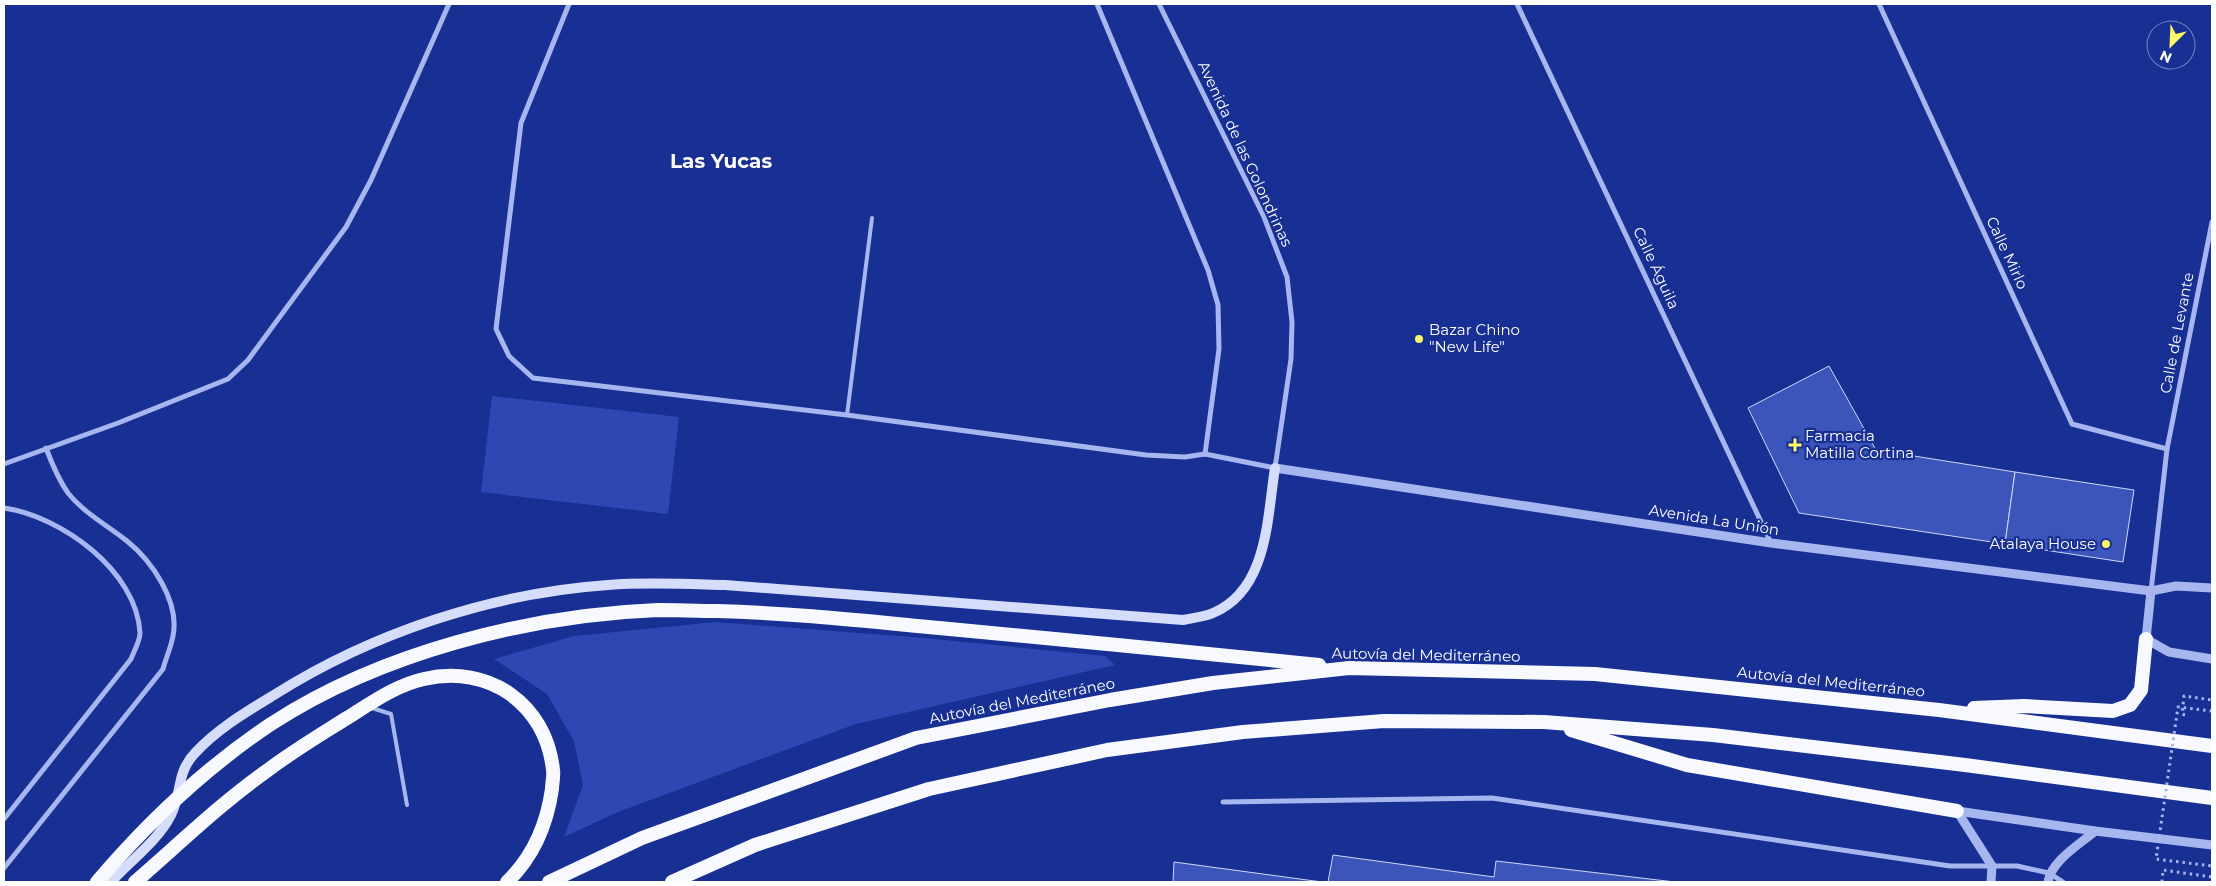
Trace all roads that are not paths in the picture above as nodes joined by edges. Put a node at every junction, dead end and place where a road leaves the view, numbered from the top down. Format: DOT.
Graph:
graph roads {
  1 [pos="449,4"];
  2 [pos="569,4"];
  3 [pos="1097,4"];
  4 [pos="1159,4"];
  5 [pos="1518,4"];
  6 [pos="1879,4"];
  7 [pos="872,218"];
  8 [pos="2212,222"];
  9 [pos="847,415"];
  10 [pos="46,448"];
  11 [pos="2167,450"];
  12 [pos="1205,454"];
  13 [pos="4,464"];
  14 [pos="1275,468"];
  15 [pos="4,508"];
  16 [pos="1771,543"];
  17 [pos="2212,588"];
  18 [pos="2151,591"];
  19 [pos="2146,639"];
  20 [pos="2212,659"];
  21 [pos="1349,668"];
  22 [pos="366,706"];
  23 [pos="1939,710"];
  24 [pos="1544,722"];
  25 [pos="2212,746"];
  26 [pos="176,798"];
  27 [pos="2212,798"];
  28 [pos="1223,802"];
  29 [pos="407,805"];
  30 [pos="1957,811"];
  31 [pos="4,819"];
  32 [pos="2095,831"];
  33 [pos="2212,845"];
  34 [pos="1992,866"];
  35 [pos="4,868"];
  36 [pos="2049,877"];
  37 [pos="97,882"];
  38 [pos="111,882"];
  39 [pos="135,882"];
  40 [pos="507,882"];
  41 [pos="549,882"];
  42 [pos="672,882"];
  43 [pos="1991,882"];
  44 [pos="2062,882"];
  1 -- 10 [label="street"];
  2 -- 9 [label="street"];
  3 -- 12 [label="street"];
  4 -- 14 [label="street, Avenida de las Golondrinas"];
  5 -- 16 [label="street, Calle Águila"];
  6 -- 11 [label="street, Calle Mirlo"];
  7 -- 9 [label="lane"];
  8 -- 11 [label="street, Calle de Levante"];
  9 -- 12 [label="street"];
  10 -- 13 [label="street"];
  10 -- 35 [label="street"];
  11 -- 18 [label="street, Calle de Levante"];
  12 -- 14 [label="street"];
  14 -- 16 [label="street, Avenida La Unión"];
  14 -- 26 [label="main road"];
  15 -- 31 [label="street"];
  16 -- 18 [label="street, Avenida La Unión"];
  17 -- 18 [label="street, Avenida La Unión"];
  18 -- 19 [label="street"];
  19 -- 20 [label="street"];
  19 -- 23 [label="highway"];
  21 -- 23 [label="highway, Autovía del Mediterráneo"];
  21 -- 26 [label="highway"];
  21 -- 41 [label="highway, Autovía del Mediterráneo"];
  22 -- 29 [label="lane"];
  22 -- 39 [label="highway"];
  22 -- 40 [label="highway"];
  23 -- 25 [label="highway, Autovía del Mediterráneo"];
  24 -- 27 [label="highway"];
  24 -- 30 [label="highway"];
  24 -- 42 [label="highway"];
  26 -- 37 [label="highway"];
  26 -- 38 [label="main road"];
  28 -- 34 [label="street"];
  30 -- 32 [label="street"];
  30 -- 34 [label="street"];
  32 -- 33 [label="street"];
  32 -- 36 [label="street"];
  34 -- 36 [label="street"];
  34 -- 43 [label="street"];
  36 -- 44 [label="street"];
}
